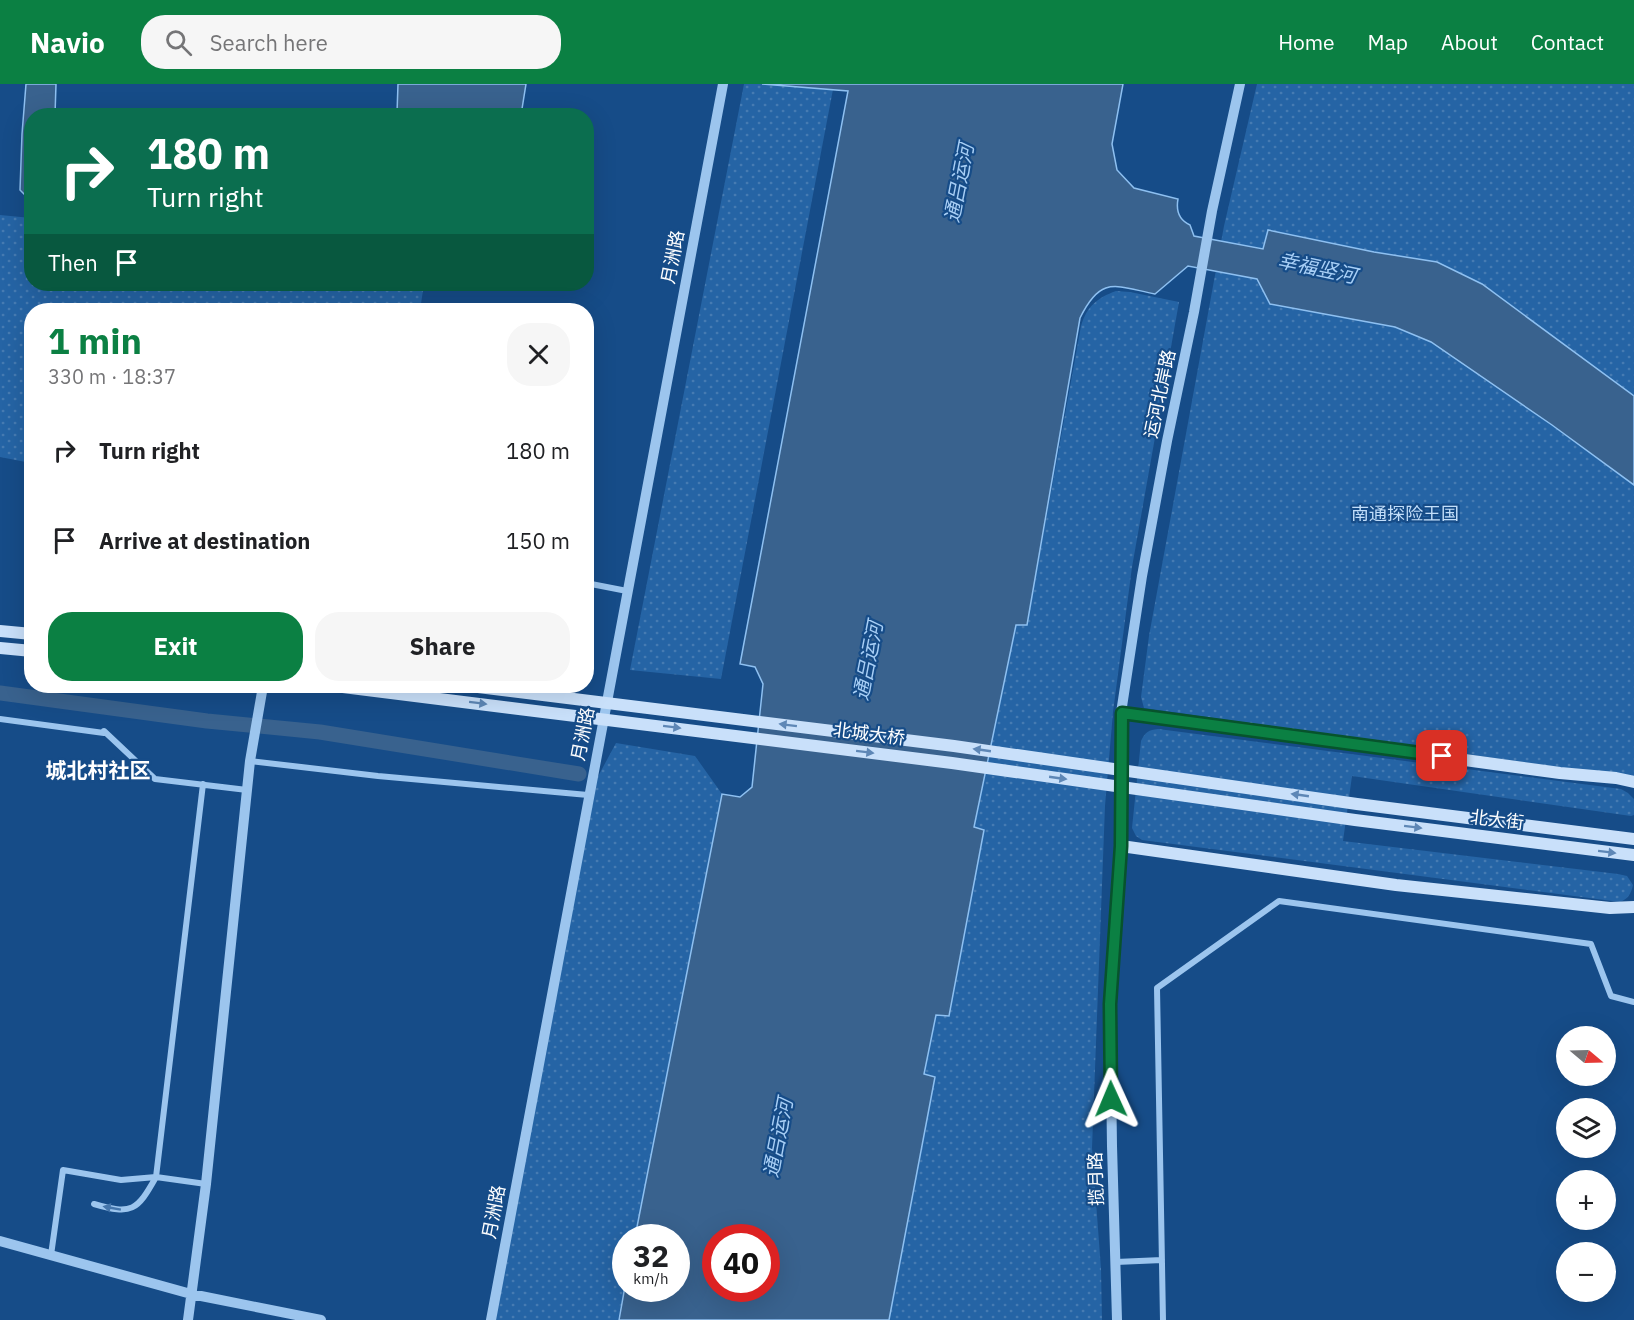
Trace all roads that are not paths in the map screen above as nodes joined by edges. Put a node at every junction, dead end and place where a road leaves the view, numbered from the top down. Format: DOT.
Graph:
graph roads {
  1 [pos="723,84"];
  2 [pos="1240,84"];
  3 [pos="594,585"];
  4 [pos="627,591"];
  5 [pos="0,630"];
  6 [pos="24,633"];
  7 [pos="0,648"];
  8 [pos="24,650"];
  9 [pos="262,693"];
  10 [pos="402,693"];
  11 [pos="526,693"];
  12 [pos="1122,713"];
  13 [pos="0,719"];
  14 [pos="250,761"];
  15 [pos="1616,778"];
  16 [pos="1634,782"];
  17 [pos="202,784"];
  18 [pos="1634,788"];
  19 [pos="247,790"];
  20 [pos="588,795"];
  21 [pos="1358,804"];
  22 [pos="1355,820"];
  23 [pos="1633,838"];
  24 [pos="1121,846"];
  25 [pos="1633,856"];
  26 [pos="1631,905"];
  27 [pos="1634,1002"];
  28 [pos="156,1177"];
  29 [pos="206,1184"];
  30 [pos="94,1204"];
  31 [pos="0,1240"];
  32 [pos="51,1255"];
  33 [pos="1162,1260"];
  34 [pos="1116,1262"];
  35 [pos="191,1294"];
  36 [pos="188,1320"];
  37 [pos="321,1320"];
  38 [pos="490,1320"];
  39 [pos="1117,1320"];
  40 [pos="1163,1320"];
  1 -- 4 [label="street, 月洲路"];
  2 -- 12 [label="street, 运河北岸路"];
  3 -- 4 [label="street"];
  4 -- 20 [label="street, 月洲路"];
  5 -- 6 [label="main road"];
  7 -- 8 [label="main road"];
  9 -- 14 [label="street"];
  10 -- 22 [label="main road, 北城大桥, one-way"];
  21 -- 11 [label="main road, 北城大桥, one-way"];
  12 -- 15 [label="main road"];
  12 -- 24 [label="street, 揽月路"];
  13 -- 17 [label="street"];
  14 -- 19 [label="street"];
  14 -- 20 [label="street"];
  15 -- 16 [label="main road"];
  15 -- 18 [label="main road"];
  17 -- 19 [label="street"];
  17 -- 28 [label="street"];
  19 -- 29 [label="street"];
  20 -- 38 [label="street, 月洲路"];
  21 -- 23 [label="main road, 北大街"];
  22 -- 25 [label="main road, 北大街, one-way"];
  24 -- 26 [label="main road"];
  24 -- 34 [label="street, 揽月路"];
  27 -- 33 [label="street"];
  28 -- 29 [label="street"];
  28 -- 30 [label="street, one-way"];
  28 -- 32 [label="street"];
  29 -- 35 [label="street"];
  31 -- 32 [label="street"];
  32 -- 35 [label="street"];
  33 -- 34 [label="street"];
  33 -- 40 [label="street"];
  34 -- 39 [label="street, 揽月路"];
  35 -- 36 [label="street"];
  35 -- 37 [label="street"];
}
